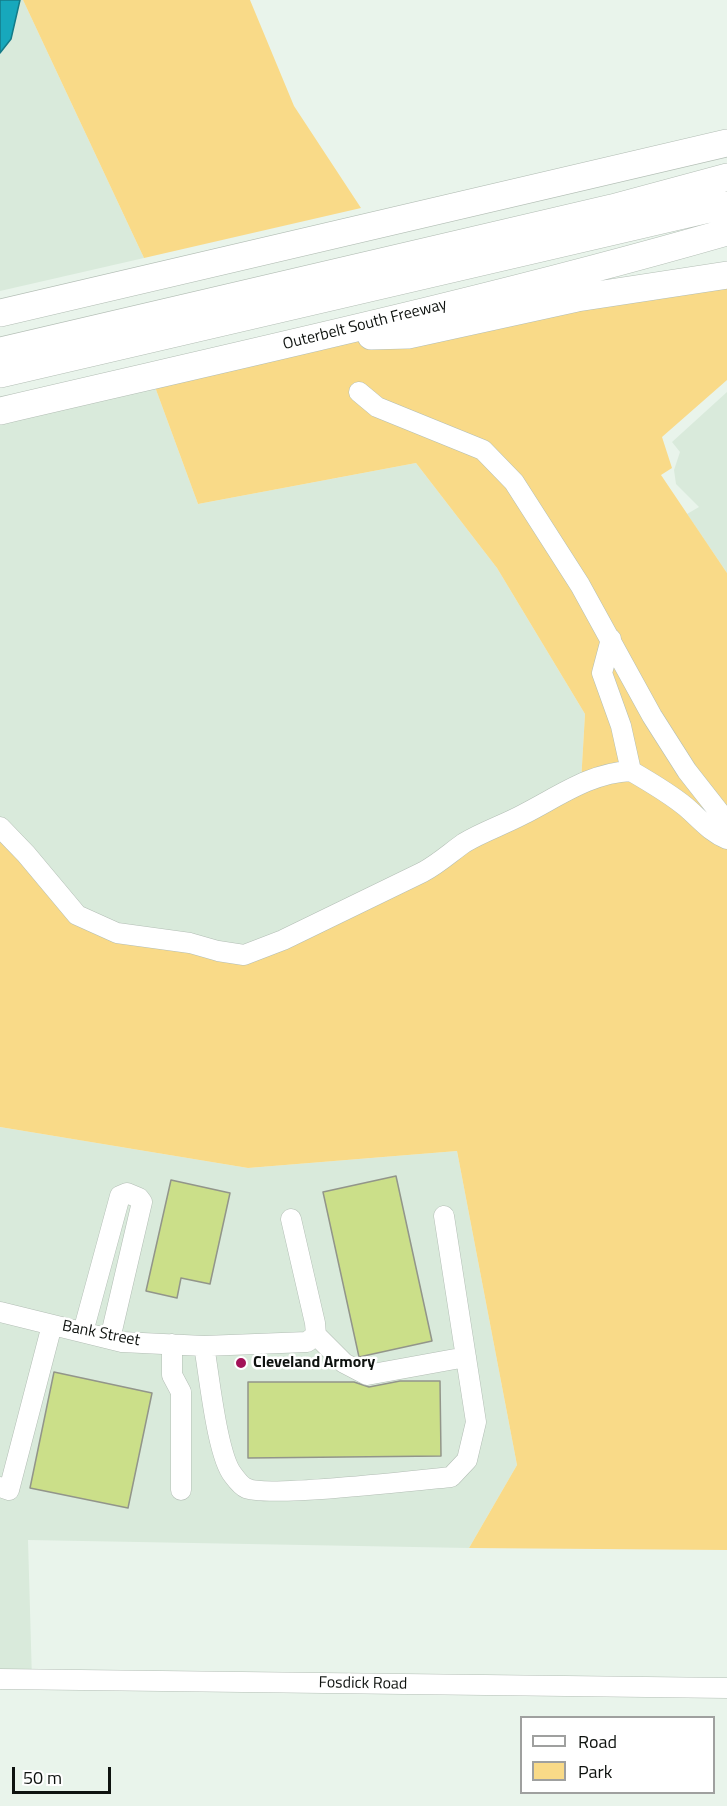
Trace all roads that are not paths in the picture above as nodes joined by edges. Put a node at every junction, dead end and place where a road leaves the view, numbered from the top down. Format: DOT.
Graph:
graph roads {
  1 [pos="727,143"];
  2 [pos="727,177"];
  3 [pos="727,205"];
  4 [pos="727,232"];
  5 [pos="387,272"];
  6 [pos="727,275"];
  7 [pos="0,313"];
  8 [pos="405,325"];
  9 [pos="0,351"];
  10 [pos="0,374"];
  11 [pos="359,392"];
  12 [pos="0,411"];
  13 [pos="611,639"];
  14 [pos="631,771"];
  15 [pos="727,822"];
  16 [pos="0,827"];
  17 [pos="727,839"];
  18 [pos="444,1216"];
  19 [pos="291,1219"];
  20 [pos="0,1312"];
  21 [pos="52,1325"];
  22 [pos="82,1332"];
  23 [pos="316,1335"];
  24 [pos="110,1339"];
  25 [pos="172,1344"];
  26 [pos="204,1346"];
  27 [pos="466,1357"];
  28 [pos="0,1488"];
  29 [pos="181,1490"];
  30 [pos="0,1679"];
  31 [pos="727,1688"];
  1 -- 7 [label="highway"];
  2 -- 5 [label="highway"];
  3 -- 5 [label="highway"];
  4 -- 8 [label="highway, Outerbelt South Freeway"];
  5 -- 9 [label="highway"];
  5 -- 10 [label="highway"];
  6 -- 8 [label="highway"];
  8 -- 12 [label="highway, Outerbelt South Freeway"];
  11 -- 13 [label="street"];
  13 -- 14 [label="street"];
  13 -- 15 [label="street"];
  14 -- 16 [label="street"];
  14 -- 17 [label="street"];
  18 -- 27 [label="street"];
  19 -- 23 [label="street"];
  20 -- 21 [label="street, Bank Street"];
  21 -- 22 [label="street, Bank Street"];
  21 -- 28 [label="street"];
  22 -- 24 [label="street, Bank Street"];
  22 -- 24 [label="street"];
  23 -- 26 [label="street, Bank Street"];
  23 -- 27 [label="street"];
  24 -- 25 [label="street, Bank Street"];
  25 -- 26 [label="street, Bank Street"];
  25 -- 29 [label="street"];
  26 -- 27 [label="street"];
  30 -- 31 [label="street, Fosdick Road"];
}
